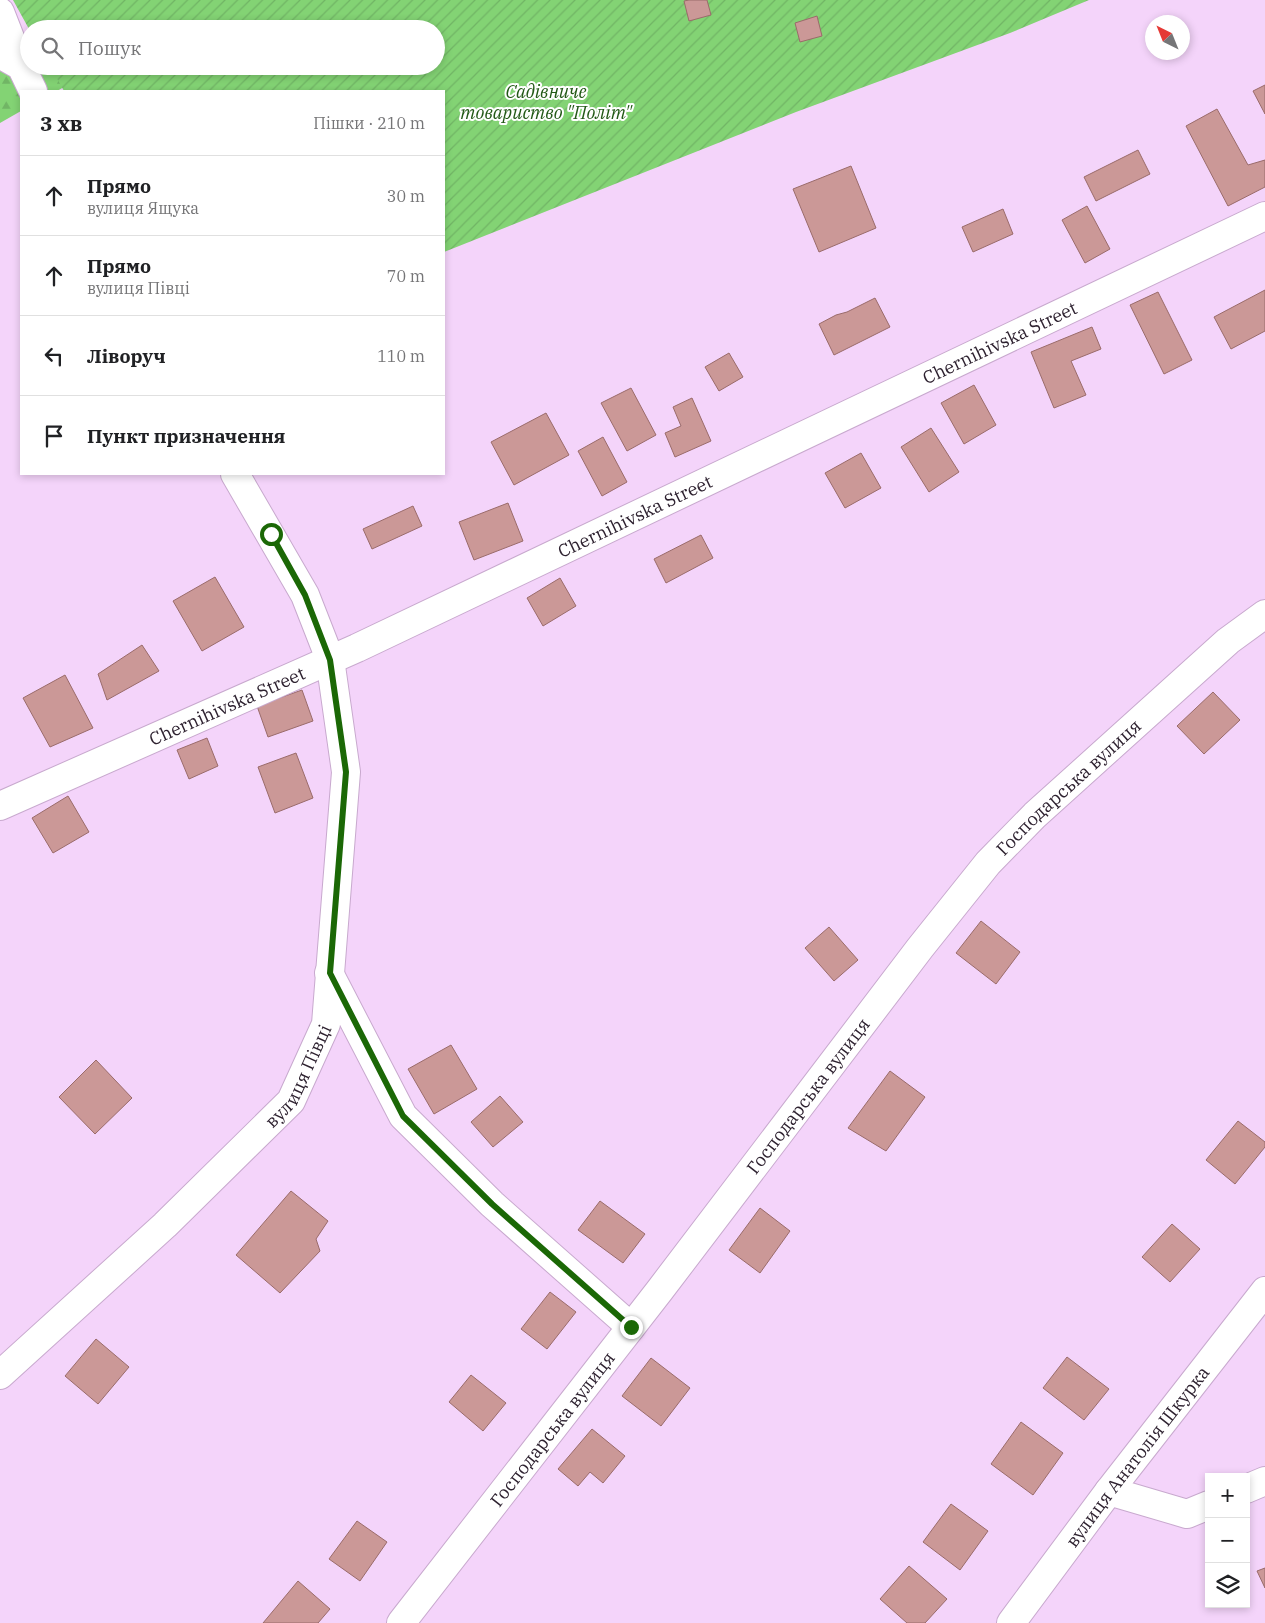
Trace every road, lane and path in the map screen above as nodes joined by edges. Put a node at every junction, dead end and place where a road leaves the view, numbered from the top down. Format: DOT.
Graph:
graph roads {
  1 [pos="0,12"];
  2 [pos="10,60"];
  3 [pos="20,73"];
  4 [pos="21,75"];
  5 [pos="32,90"];
  6 [pos="1265,216"];
  7 [pos="236,475"];
  8 [pos="1265,614"];
  9 [pos="330,660"];
  10 [pos="0,806"];
  11 [pos="330,973"];
  12 [pos="1265,1291"];
  13 [pos="631,1327"];
  14 [pos="0,1375"];
  15 [pos="1265,1481"];
  16 [pos="1250,1487"];
  17 [pos="1109,1491"];
  18 [pos="1205,1507"];
  19 [pos="401,1623"];
  20 [pos="1010,1623"];
  1 -- 2 [label="street"];
  2 -- 3 [label="street"];
  4 -- 5 [label="street"];
  6 -- 9 [label="street, Chernihivska Street"];
  7 -- 9 [label="street, вулиця Півці"];
  8 -- 13 [label="street, Господарська вулиця"];
  9 -- 10 [label="street, Chernihivska Street"];
  9 -- 11 [label="street, вулиця Півці"];
  11 -- 13 [label="street"];
  11 -- 14 [label="street, вулиця Півці"];
  12 -- 17 [label="street, вулиця Анатолія Шкурка"];
  13 -- 19 [label="street, Господарська вулиця"];
  15 -- 16 [label="street"];
  17 -- 18 [label="street"];
  17 -- 20 [label="street, вулиця Анатолія Шкурка"];
}
